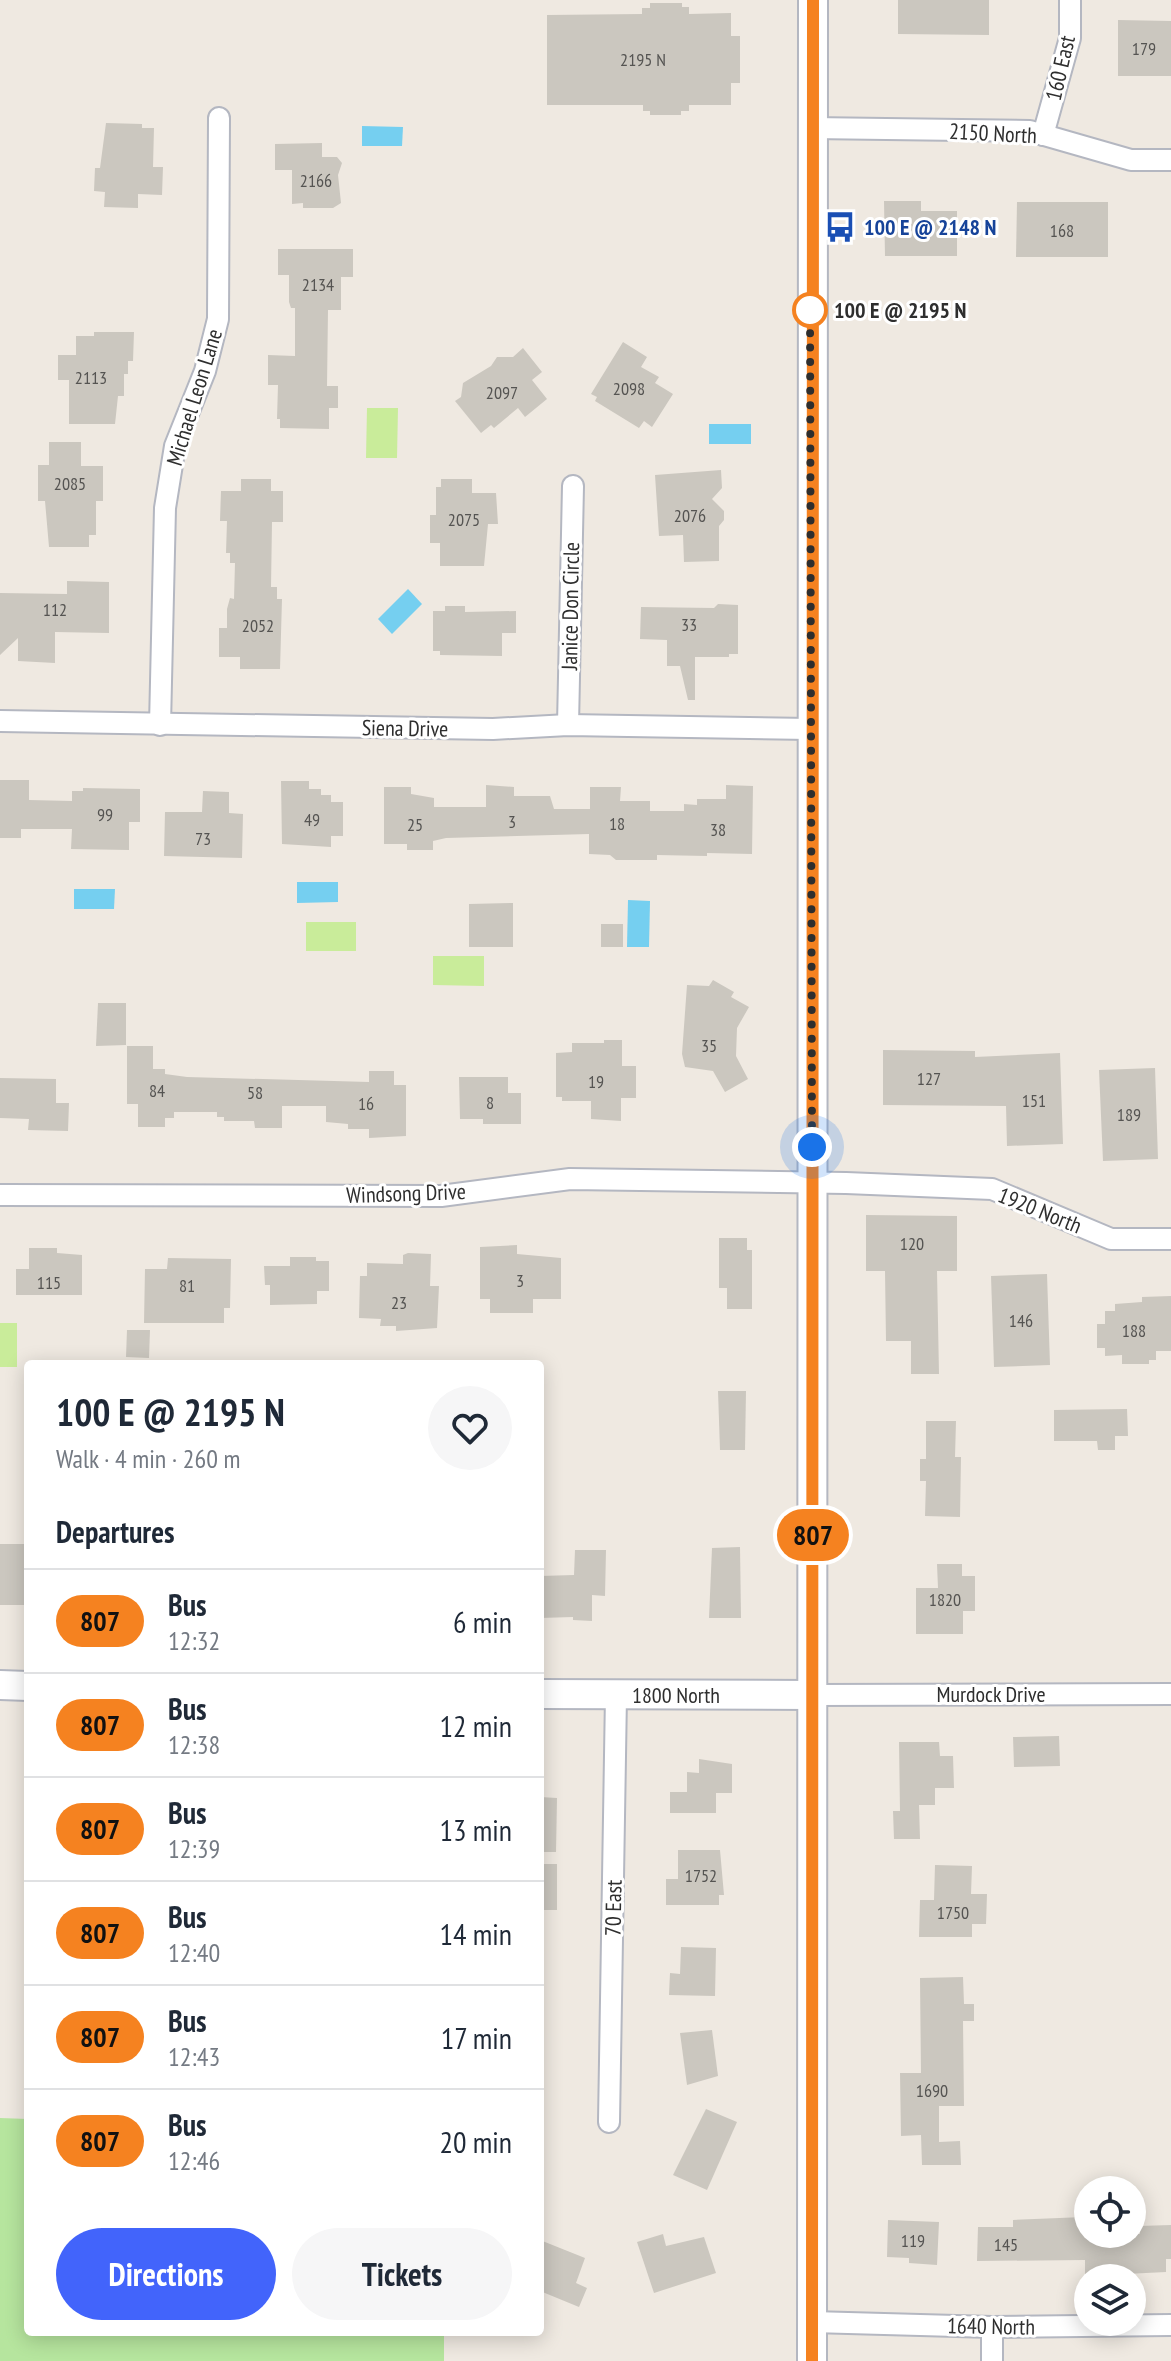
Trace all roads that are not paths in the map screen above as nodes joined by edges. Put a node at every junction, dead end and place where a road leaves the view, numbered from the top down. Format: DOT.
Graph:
graph roads {
  1 [pos="813,0"];
  2 [pos="1070,0"];
  3 [pos="219,118"];
  4 [pos="811,128"];
  5 [pos="1043,135"];
  6 [pos="1171,160"];
  7 [pos="573,486"];
  8 [pos="0,721"];
  9 [pos="160,725"];
  10 [pos="568,725"];
  11 [pos="810,729"];
  12 [pos="812,1182"];
  13 [pos="0,1195"];
  14 [pos="1171,1239"];
  15 [pos="0,1685"];
  16 [pos="24,1686"];
  17 [pos="544,1694"];
  18 [pos="1171,1694"];
  19 [pos="616,1695"];
  20 [pos="812,1695"];
  21 [pos="609,2122"];
  22 [pos="812,2322"];
  23 [pos="1171,2325"];
  24 [pos="992,2327"];
  25 [pos="812,2361"];
  26 [pos="992,2361"];
  1 -- 4 [label="main road"];
  2 -- 5 [label="street, 160 East"];
  3 -- 9 [label="street, Michael Leon Lane"];
  4 -- 5 [label="street, 2150 North"];
  4 -- 11 [label="main road"];
  5 -- 6 [label="street, 2150 North"];
  7 -- 10 [label="street, Janice Don Circle"];
  8 -- 9 [label="street, Siena Drive"];
  9 -- 10 [label="street, Siena Drive"];
  10 -- 11 [label="street, Siena Drive"];
  11 -- 12 [label="main road"];
  12 -- 13 [label="street, Windsong Drive"];
  12 -- 14 [label="street, 1920 North"];
  12 -- 20 [label="main road"];
  15 -- 16 [label="main road"];
  17 -- 19 [label="main road, 1800 North"];
  18 -- 20 [label="street, Murdock Drive"];
  19 -- 20 [label="main road, 1800 North"];
  19 -- 21 [label="street, 70 East"];
  20 -- 22 [label="main road"];
  22 -- 24 [label="street, 1640 North"];
  22 -- 25 [label="main road"];
  23 -- 24 [label="street, 1640 North"];
  24 -- 26 [label="street"];
}
